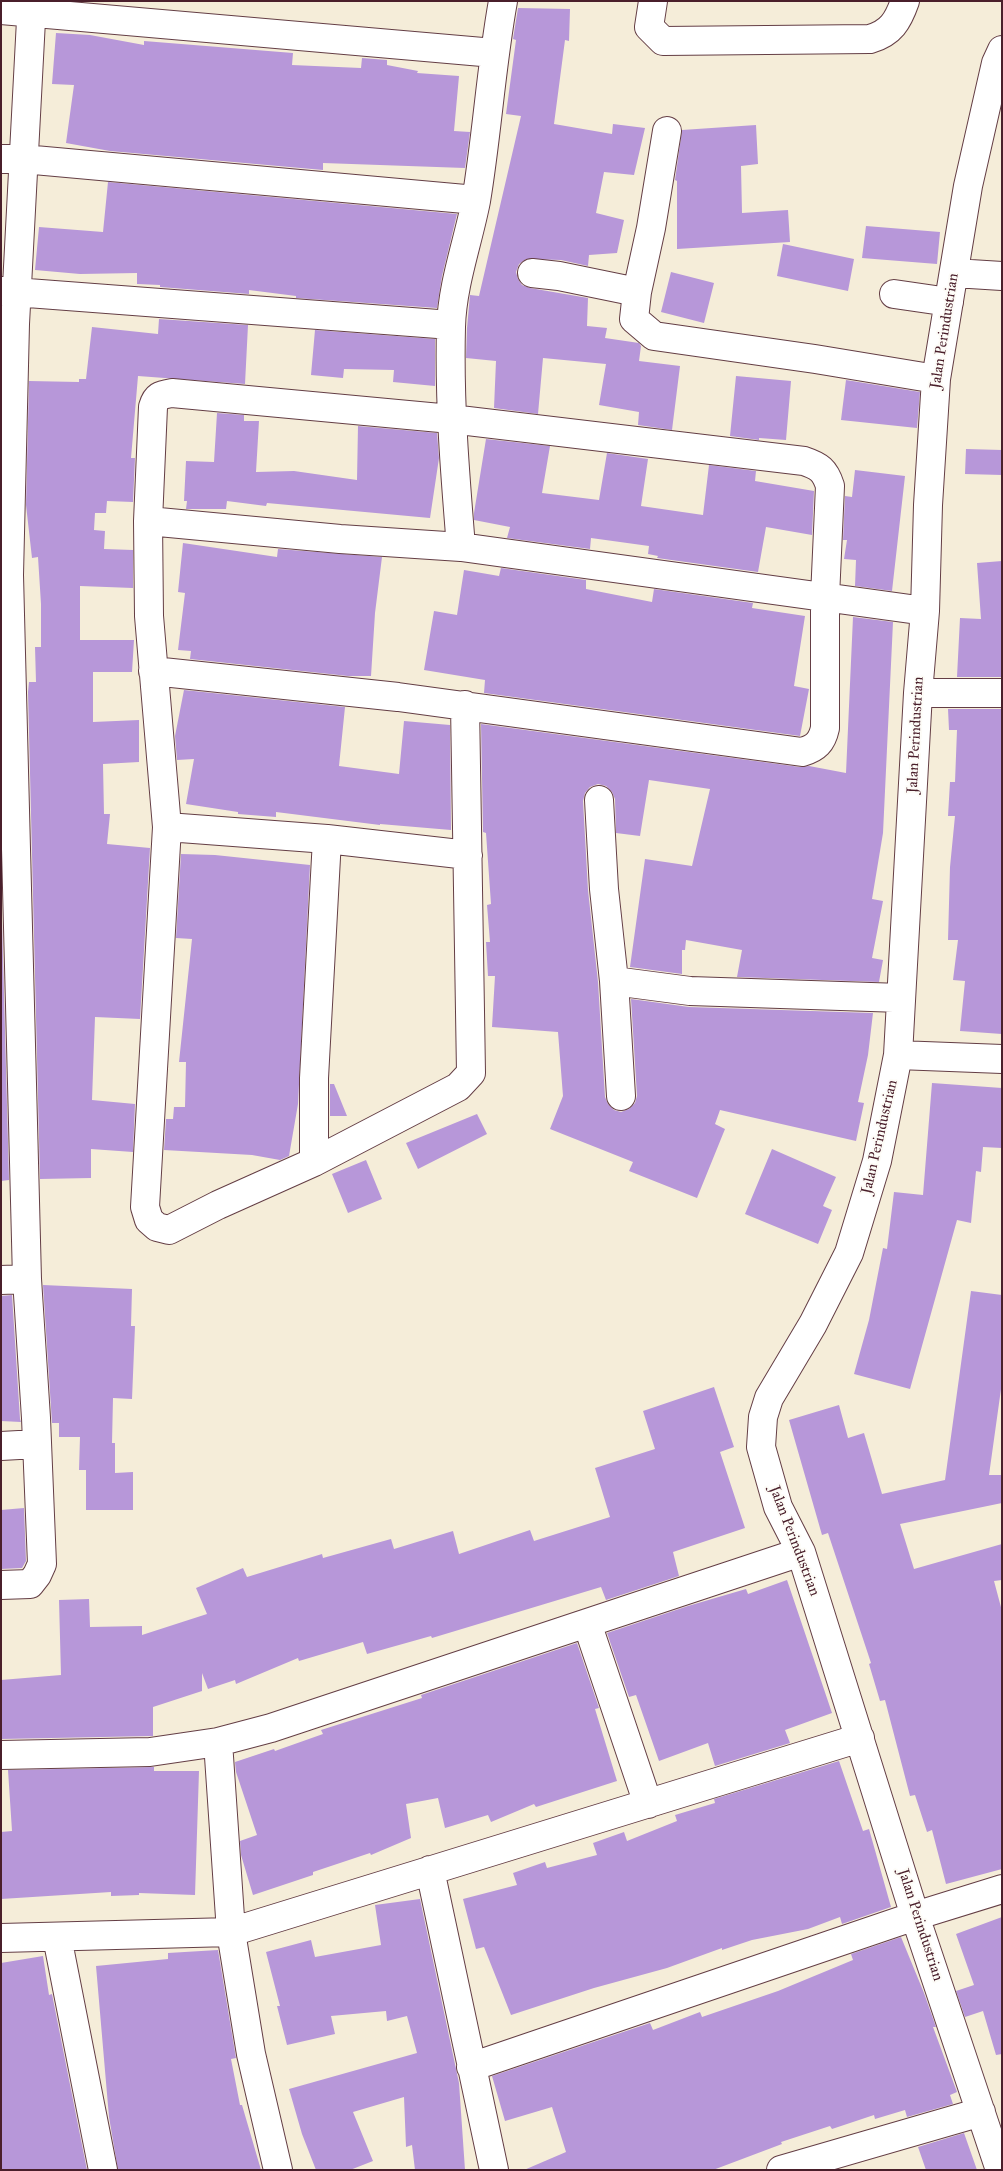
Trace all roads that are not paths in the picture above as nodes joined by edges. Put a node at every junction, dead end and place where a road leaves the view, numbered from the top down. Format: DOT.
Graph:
graph roads {
  1 [pos="503,1"];
  2 [pos="653,1"];
  3 [pos="905,1"];
  4 [pos="32,7"];
  5 [pos="1,10"];
  6 [pos="1002,50"];
  7 [pos="494,53"];
  8 [pos="667,131"];
  9 [pos="12,159"];
  10 [pos="476,200"];
  11 [pos="532,273"];
  12 [pos="954,273"];
  13 [pos="1002,276"];
  14 [pos="9,291"];
  15 [pos="637,292"];
  16 [pos="894,294"];
  17 [pos="949,302"];
  18 [pos="451,325"];
  19 [pos="936,379"];
  20 [pos="451,419"];
  21 [pos="6,516"];
  22 [pos="148,521"];
  23 [pos="461,547"];
  24 [pos="825,597"];
  25 [pos="925,610"];
  26 [pos="7,661"];
  27 [pos="153,671"];
  28 [pos="918,693"];
  29 [pos="1002,693"];
  30 [pos="465,705"];
  31 [pos="599,800"];
  32 [pos="167,826"];
  33 [pos="327,839"];
  34 [pos="468,855"];
  35 [pos="614,981"];
  36 [pos="901,998"];
  37 [pos="898,1055"];
  38 [pos="1002,1058"];
  39 [pos="621,1096"];
  40 [pos="12,1108"];
  41 [pos="314,1162"];
  42 [pos="14,1280"];
  43 [pos="37,1444"];
  44 [pos="1,1446"];
  45 [pos="802,1552"];
  46 [pos="1,1585"];
  47 [pos="587,1623"];
  48 [pos="860,1738"];
  49 [pos="218,1742"];
  50 [pos="1,1755"];
  51 [pos="648,1804"];
  52 [pos="430,1870"];
  53 [pos="1002,1889"];
  54 [pos="915,1916"];
  55 [pos="231,1932"];
  56 [pos="57,1937"];
  57 [pos="1,1938"];
  58 [pos="471,2067"];
  59 [pos="981,2112"];
  60 [pos="103,2170"];
  61 [pos="278,2170"];
  62 [pos="494,2170"];
  63 [pos="782,2170"];
  64 [pos="1000,2170"];
  1 -- 7 [label="street"];
  2 -- 3 [label="street"];
  4 -- 5 [label="street"];
  4 -- 7 [label="street"];
  4 -- 9 [label="street"];
  6 -- 12 [label="street, Jalan Perindustrian"];
  7 -- 10 [label="street"];
  8 -- 15 [label="street"];
  9 -- 10 [label="street"];
  9 -- 14 [label="street"];
  10 -- 18 [label="street"];
  11 -- 15 [label="street"];
  12 -- 13 [label="street"];
  12 -- 17 [label="street, Jalan Perindustrian"];
  14 -- 18 [label="street"];
  14 -- 21 [label="street"];
  15 -- 19 [label="street"];
  16 -- 17 [label="street"];
  17 -- 19 [label="street, Jalan Perindustrian"];
  18 -- 20 [label="street"];
  19 -- 25 [label="street, Jalan Perindustrian"];
  20 -- 22 [label="street"];
  20 -- 23 [label="street"];
  20 -- 24 [label="street"];
  21 -- 26 [label="street"];
  22 -- 23 [label="street"];
  22 -- 27 [label="street"];
  23 -- 24 [label="street"];
  24 -- 25 [label="street"];
  24 -- 30 [label="street"];
  25 -- 28 [label="street, Jalan Perindustrian"];
  26 -- 40 [label="street"];
  27 -- 30 [label="street"];
  27 -- 32 [label="street"];
  28 -- 29 [label="street"];
  28 -- 36 [label="street, Jalan Perindustrian"];
  30 -- 34 [label="street"];
  31 -- 35 [label="street"];
  32 -- 33 [label="street"];
  32 -- 41 [label="street"];
  33 -- 34 [label="street"];
  33 -- 41 [label="street"];
  34 -- 41 [label="street"];
  35 -- 36 [label="street"];
  35 -- 39 [label="street"];
  36 -- 37 [label="street, Jalan Perindustrian"];
  37 -- 38 [label="street"];
  37 -- 45 [label="street, Jalan Perindustrian"];
  40 -- 42 [label="street"];
  42 -- 43 [label="street"];
  43 -- 44 [label="street"];
  43 -- 46 [label="street"];
  45 -- 47 [label="street"];
  45 -- 48 [label="street, Jalan Perindustrian"];
  47 -- 49 [label="street"];
  47 -- 51 [label="street"];
  48 -- 51 [label="street"];
  48 -- 54 [label="street, Jalan Perindustrian"];
  49 -- 50 [label="street"];
  49 -- 55 [label="street"];
  51 -- 52 [label="street"];
  52 -- 55 [label="street"];
  52 -- 58 [label="street"];
  53 -- 54 [label="street"];
  54 -- 58 [label="street"];
  54 -- 59 [label="street, Jalan Perindustrian"];
  55 -- 56 [label="street"];
  55 -- 61 [label="street"];
  56 -- 57 [label="street"];
  56 -- 60 [label="street"];
  58 -- 62 [label="street"];
  59 -- 63 [label="street"];
  59 -- 64 [label="street, Jalan Perindustrian"];
}
